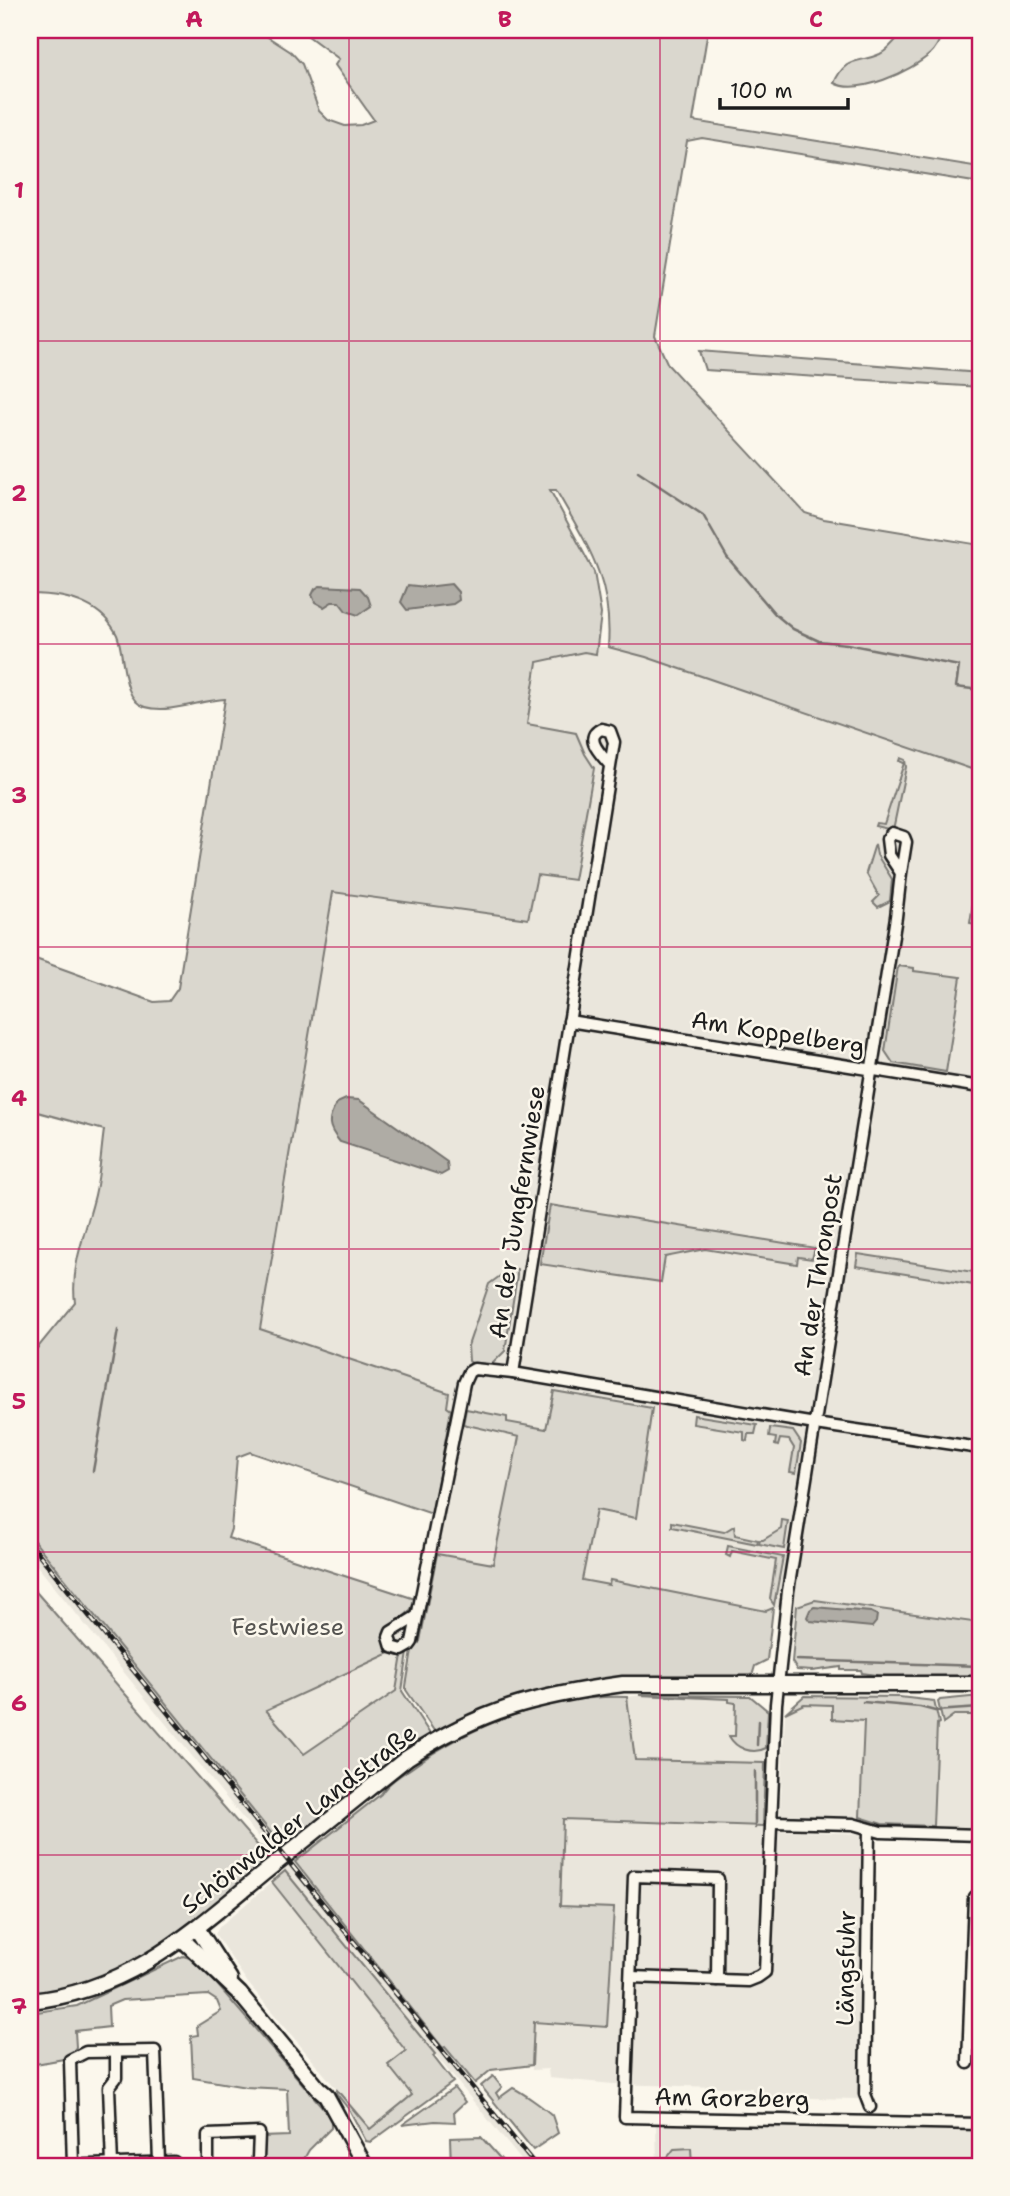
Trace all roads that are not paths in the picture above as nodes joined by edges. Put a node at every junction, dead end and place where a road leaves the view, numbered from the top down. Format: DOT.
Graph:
graph roads {
  1 [pos="610,765"];
  2 [pos="901,873"];
  3 [pos="569,1021"];
  4 [pos="872,1069"];
  5 [pos="980,1087"];
  6 [pos="513,1373"];
  7 [pos="815,1424"];
  8 [pos="980,1448"];
  9 [pos="416,1616"];
  10 [pos="777,1684"];
  11 [pos="980,1684"];
  12 [pos="772,1822"];
  13 [pos="869,1829"];
  14 [pos="980,1835"];
  15 [pos="974,1897"];
  16 [pos="197,1928"];
  17 [pos="183,1940"];
  18 [pos="631,1977"];
  19 [pos="976,1979"];
  20 [pos="717,1980"];
  21 [pos="240,1994"];
  22 [pos="30,2001"];
  23 [pos="116,2052"];
  24 [pos="968,2063"];
  25 [pos="870,2107"];
  26 [pos="980,2124"];
  27 [pos="258,2159"];
  28 [pos="159,2162"];
  29 [pos="112,2165"];
  30 [pos="61,2166"];
  31 [pos="73,2166"];
  32 [pos="174,2166"];
  33 [pos="208,2166"];
  34 [pos="365,2166"];
  1 -- 3 [label="street, An der Jungfernwiese"];
  2 -- 4 [label="street, An der Thronpost"];
  3 -- 4 [label="street, Am Koppelberg"];
  3 -- 6 [label="street, An der Jungfernwiese"];
  4 -- 5 [label="street, Am Koppelberg"];
  4 -- 7 [label="street, An der Thronpost"];
  6 -- 7 [label="street"];
  6 -- 9 [label="street, An der Jungfernwiese"];
  7 -- 8 [label="street"];
  7 -- 10 [label="street, An der Thronpost"];
  10 -- 11 [label="main road, Schönwalder Landstraße"];
  10 -- 12 [label="street"];
  10 -- 16 [label="main road, Schönwalder Landstraße"];
  12 -- 13 [label="street"];
  12 -- 20 [label="street"];
  13 -- 14 [label="street"];
  13 -- 25 [label="street, Längsfuhr"];
  15 -- 19 [label="street"];
  16 -- 17 [label="main road, Schönwalder Landstraße"];
  16 -- 21 [label="main road"];
  17 -- 21 [label="main road"];
  17 -- 22 [label="main road, Schönwalder Landstraße"];
  18 -- 20 [label="street"];
  18 -- 20 [label="street, Am Gorzberg"];
  18 -- 26 [label="street, Am Gorzberg"];
  19 -- 24 [label="street"];
  21 -- 34 [label="main road"];
  23 -- 28 [label="street"];
  23 -- 29 [label="street"];
  23 -- 31 [label="street"];
  27 -- 33 [label="street"];
  28 -- 29 [label="street"];
  28 -- 32 [label="street"];
  29 -- 31 [label="street"];
  30 -- 31 [label="street"];
}
